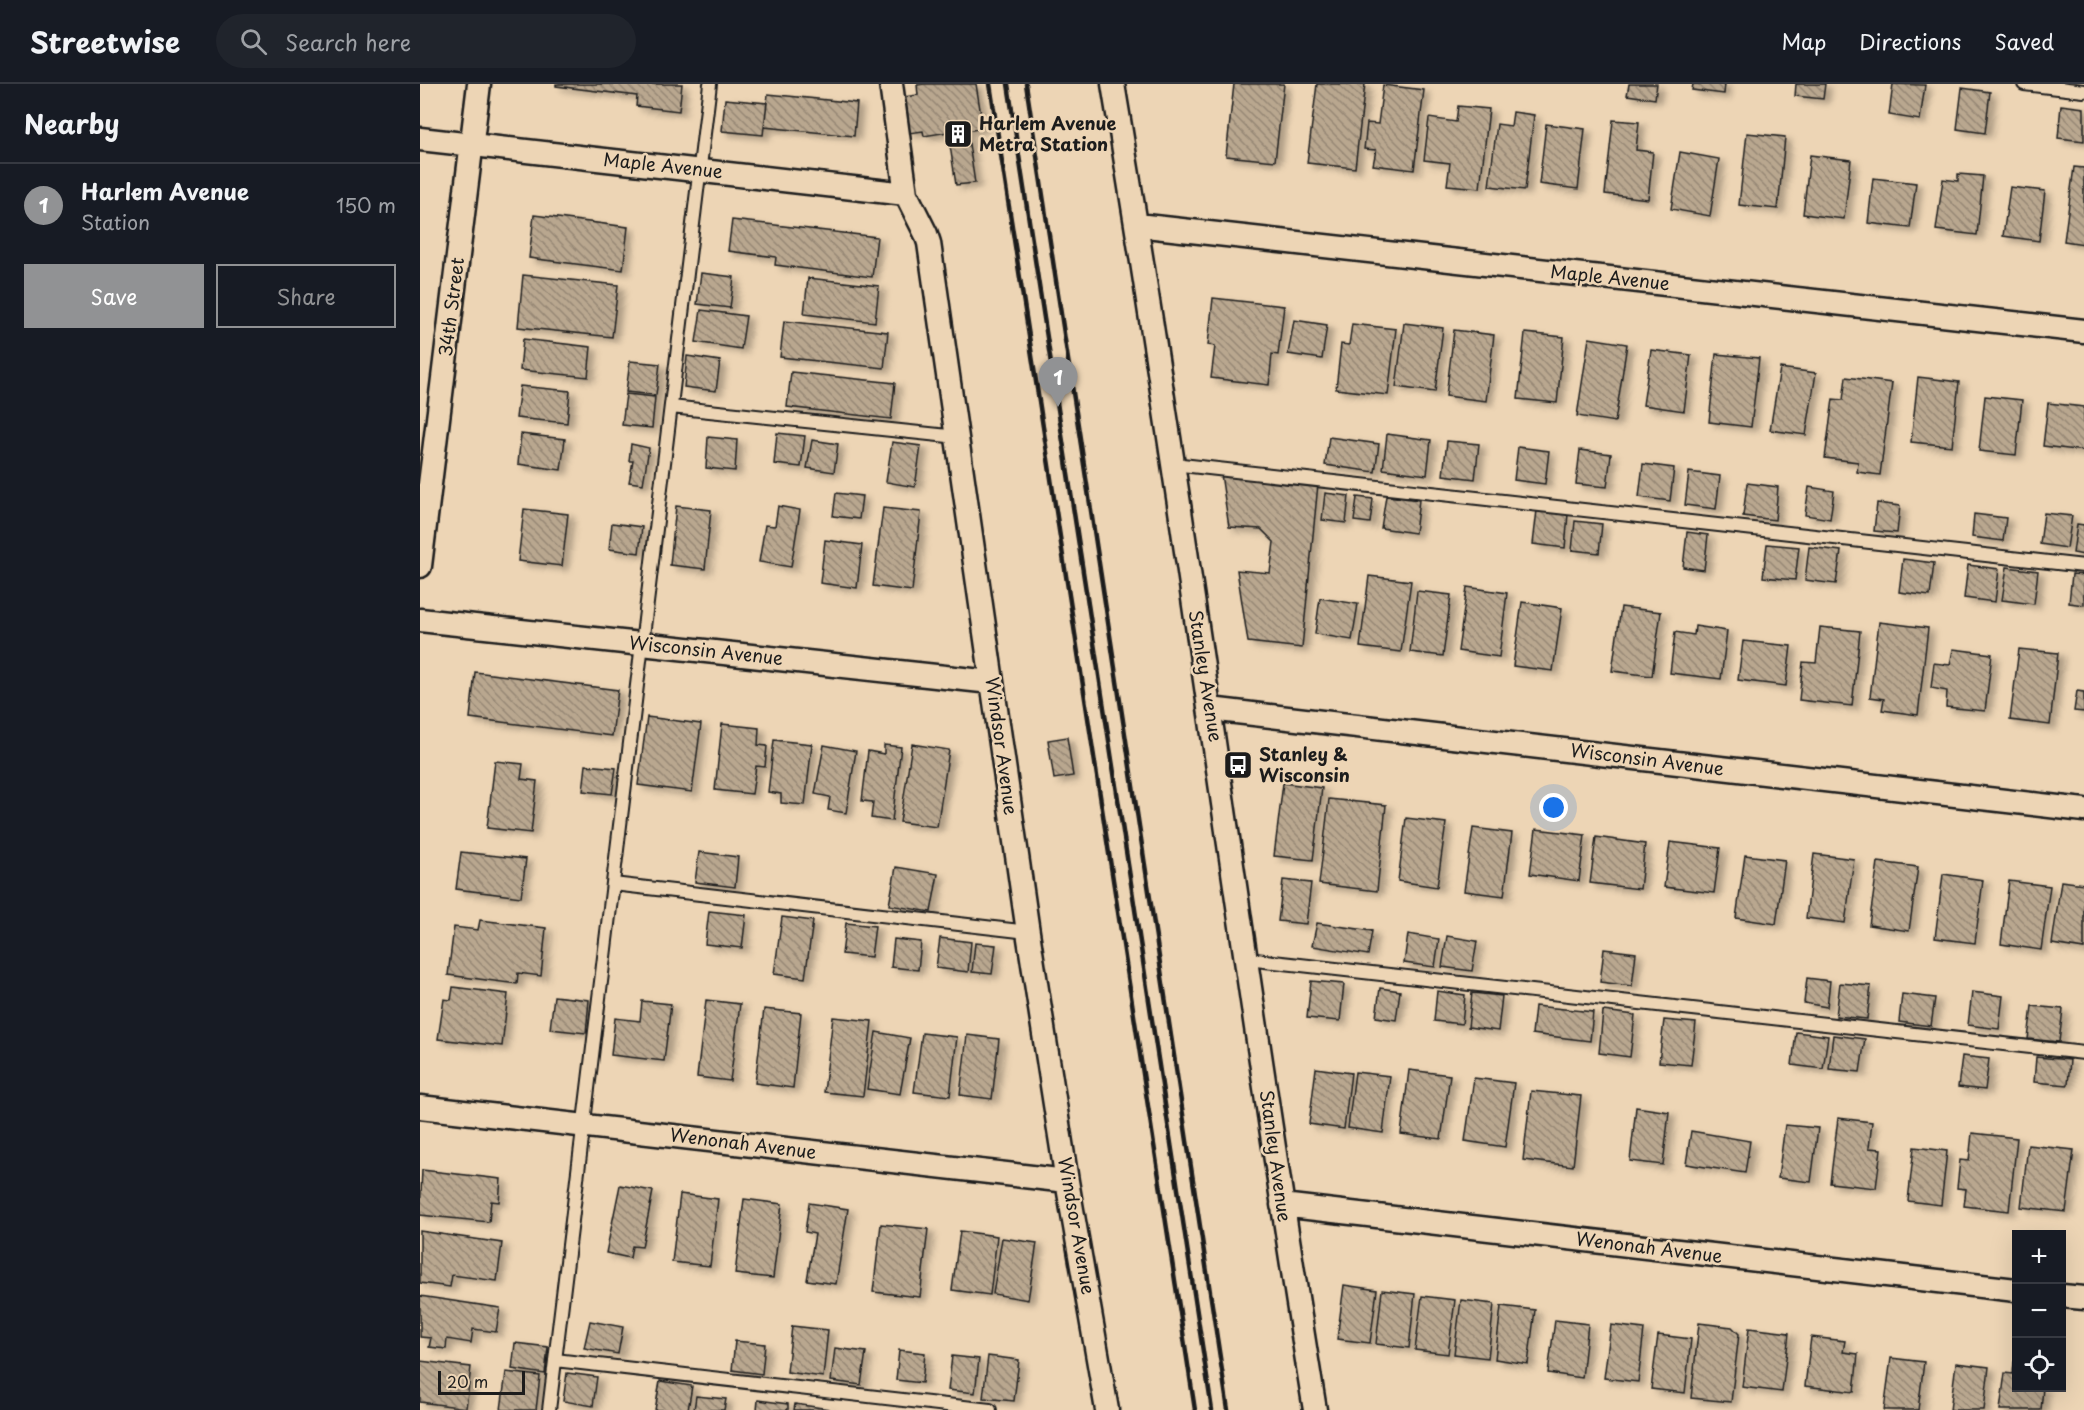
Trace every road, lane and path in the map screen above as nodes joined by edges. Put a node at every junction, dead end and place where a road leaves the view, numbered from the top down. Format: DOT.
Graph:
graph roads {
  1 [pos="479,84"];
  2 [pos="710,84"];
  3 [pos="891,84"];
  4 [pos="1113,84"];
  5 [pos="2024,84"];
  6 [pos="2084,91"];
  7 [pos="420,139"];
  8 [pos="472,145"];
  9 [pos="700,171"];
  10 [pos="906,194"];
  11 [pos="1137,225"];
  12 [pos="2084,331"];
  13 [pos="671,407"];
  14 [pos="958,437"];
  15 [pos="1173,464"];
  16 [pos="420,566"];
  17 [pos="2084,566"];
  18 [pos="420,620"];
  19 [pos="642,644"];
  20 [pos="991,682"];
  21 [pos="1210,709"];
  22 [pos="2084,810"];
  23 [pos="613,884"];
  24 [pos="1028,932"];
  25 [pos="1247,959"];
  26 [pos="2084,1053"];
  27 [pos="420,1107"];
  28 [pos="584,1126"];
  29 [pos="1067,1181"];
  30 [pos="1281,1205"];
  31 [pos="2012,1290"];
  32 [pos="2066,1296"];
  33 [pos="2084,1298"];
  34 [pos="555,1360"];
  35 [pos="549,1410"];
  36 [pos="990,1410"];
  37 [pos="1107,1410"];
  38 [pos="1315,1410"];
  1 -- 8 [label="street, 34th Street"];
  2 -- 9 [label="lane"];
  3 -- 10 [label="street, Windsor Avenue"];
  4 -- 11 [label="street, Stanley Avenue"];
  5 -- 6 [label="lane"];
  7 -- 8 [label="street, Maple Avenue"];
  8 -- 9 [label="street, Maple Avenue"];
  8 -- 16 [label="street, 34th Street"];
  9 -- 10 [label="street, Maple Avenue"];
  9 -- 13 [label="lane"];
  10 -- 14 [label="street, Windsor Avenue"];
  11 -- 12 [label="street, Maple Avenue"];
  11 -- 15 [label="street, Stanley Avenue"];
  13 -- 14 [label="lane"];
  13 -- 19 [label="lane"];
  14 -- 20 [label="street, Windsor Avenue"];
  15 -- 17 [label="lane"];
  15 -- 21 [label="street, Stanley Avenue"];
  18 -- 19 [label="street, Wisconsin Avenue"];
  19 -- 20 [label="street, Wisconsin Avenue"];
  19 -- 23 [label="lane"];
  20 -- 24 [label="street, Windsor Avenue"];
  21 -- 22 [label="street, Wisconsin Avenue"];
  21 -- 25 [label="street, Stanley Avenue"];
  23 -- 24 [label="lane"];
  23 -- 28 [label="lane"];
  24 -- 29 [label="street, Windsor Avenue"];
  25 -- 26 [label="lane"];
  25 -- 30 [label="street, Stanley Avenue"];
  27 -- 28 [label="street, Wenonah Avenue"];
  28 -- 29 [label="street, Wenonah Avenue"];
  28 -- 34 [label="lane"];
  29 -- 37 [label="street, Windsor Avenue"];
  30 -- 31 [label="street, Wenonah Avenue"];
  30 -- 38 [label="street, Stanley Avenue"];
  32 -- 33 [label="street"];
  34 -- 35 [label="lane"];
  34 -- 36 [label="lane"];
}
